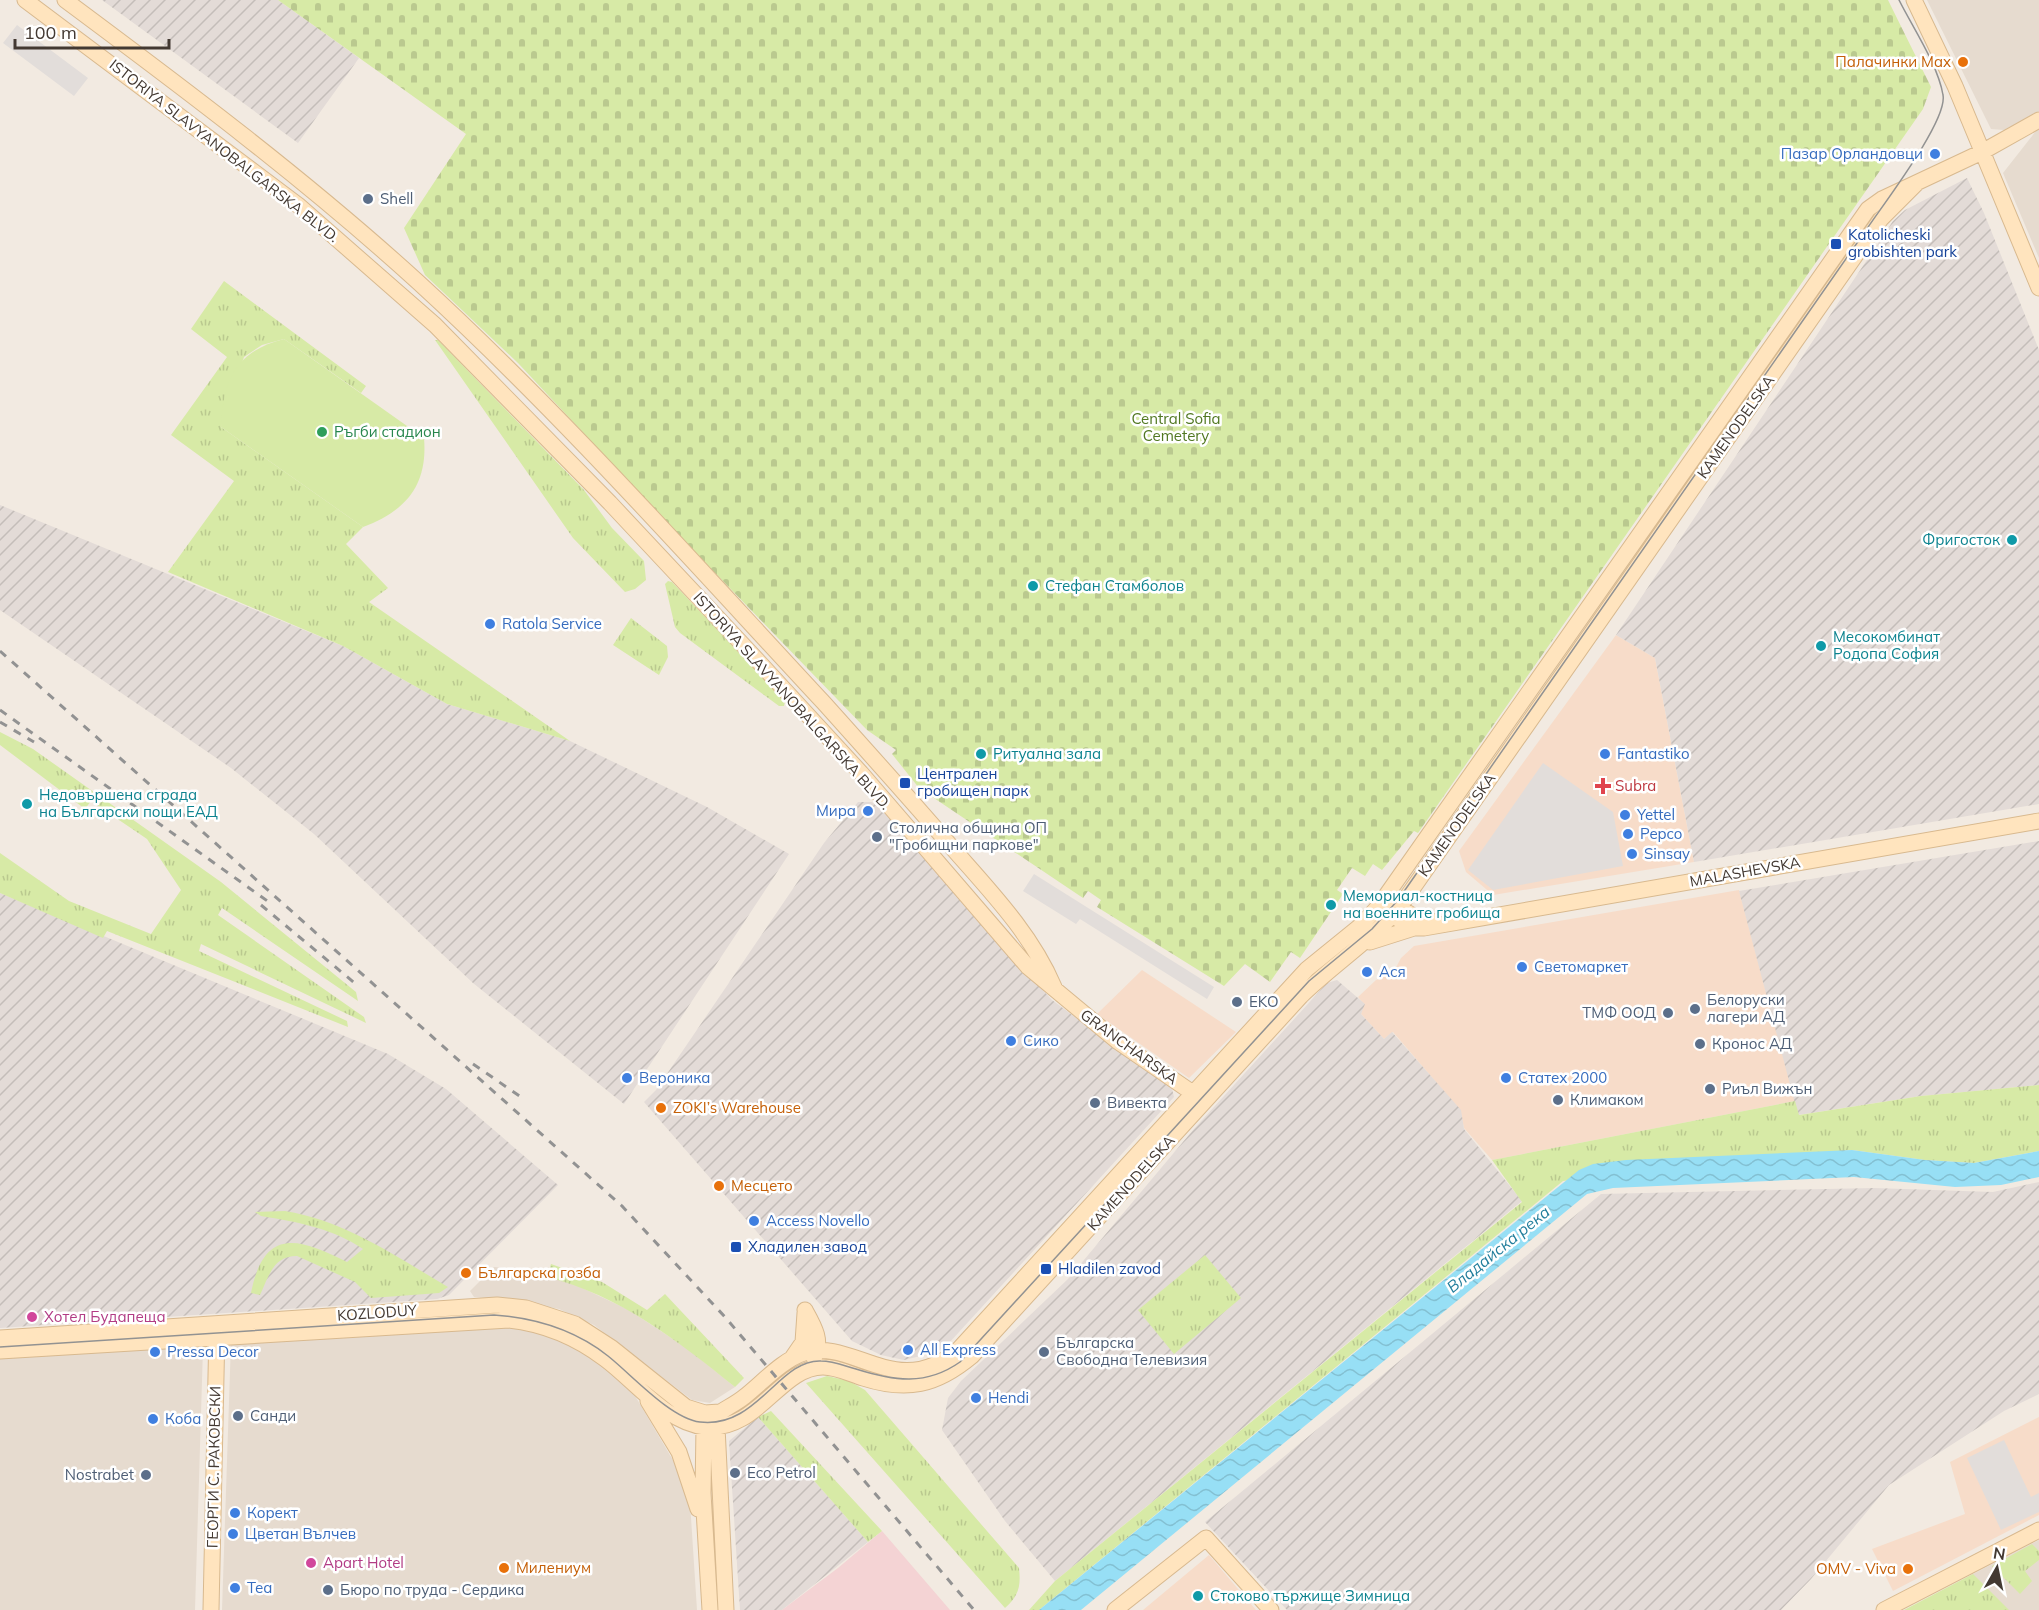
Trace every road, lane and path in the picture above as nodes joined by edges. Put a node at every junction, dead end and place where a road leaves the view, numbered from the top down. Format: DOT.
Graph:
graph roads {
  1 [pos="25,0"];
  2 [pos="65,0"];
  3 [pos="1914,0"];
  4 [pos="2039,120"];
  5 [pos="1982,152"];
  6 [pos="1916,184"];
  7 [pos="2039,288"];
  8 [pos="684,552"];
  9 [pos="668,565"];
  10 [pos="2039,821"];
  11 [pos="1417,883"];
  12 [pos="1381,903"];
  13 [pos="1395,912"];
  14 [pos="1433,922"];
  15 [pos="1450,922"];
  16 [pos="1414,928"];
  17 [pos="1364,944"];
  18 [pos="1055,990"];
  19 [pos="1200,1098"];
  20 [pos="217,1330"];
  21 [pos="0,1338"];
  22 [pos="0,1351"];
  23 [pos="818,1351"];
  24 [pos="792,1359"];
  25 [pos="802,1372"];
  26 [pos="638,1386"];
  27 [pos="692,1410"];
  28 [pos="723,1412"];
  29 [pos="710,1425"];
  30 [pos="705,1530"];
  31 [pos="2039,1530"];
  32 [pos="211,1610"];
  33 [pos="710,1610"];
  34 [pos="726,1610"];
  35 [pos="1115,1610"];
  36 [pos="1271,1610"];
  37 [pos="1884,1610"];
  1 -- 9 [label="main road, ISTORIYA SLAVYANOBALGARSKA BLVD."];
  2 -- 8 [label="main road, ISTORIYA SLAVYANOBALGARSKA BLVD."];
  3 -- 5 [label="main road"];
  4 -- 5 [label="main road, KAMENODELSKA"];
  5 -- 6 [label="main road, KAMENODELSKA"];
  5 -- 7 [label="main road"];
  6 -- 11 [label="main road, KAMENODELSKA"];
  6 -- 12 [label="main road, KAMENODELSKA"];
  8 -- 9 [label="main road"];
  8 -- 18 [label="main road, ISTORIYA SLAVYANOBALGARSKA BLVD."];
  9 -- 18 [label="main road, ISTORIYA SLAVYANOBALGARSKA BLVD."];
  10 -- 15 [label="main road, MALASHEVSKA"];
  11 -- 13 [label="main road, KAMENODELSKA"];
  11 -- 14 [label="main road"];
  12 -- 13 [label="main road, MALASHEVSKA"];
  12 -- 19 [label="main road, KAMENODELSKA"];
  13 -- 14 [label="main road, MALASHEVSKA"];
  13 -- 16 [label="main road, MALASHEVSKA"];
  13 -- 17 [label="main road, KAMENODELSKA"];
  14 -- 15 [label="main road, MALASHEVSKA"];
  15 -- 16 [label="main road, MALASHEVSKA"];
  16 -- 17 [label="main road"];
  17 -- 19 [label="main road, KAMENODELSKA"];
  18 -- 19 [label="main road, GRANCHARSKA"];
  19 -- 23 [label="main road, KAMENODELSKA"];
  19 -- 25 [label="main road, KAMENODELSKA"];
  20 -- 21 [label="main road, KOZLODUY"];
  20 -- 22 [label="main road, KOZLODUY"];
  20 -- 26 [label="main road, KOZLODUY"];
  20 -- 27 [label="main road, KOZLODUY"];
  20 -- 32 [label="main road, ГЕОРГИ С. РАКОВСКИ"];
  23 -- 24 [label="main road"];
  23 -- 24 [label="main road"];
  23 -- 25 [label="main road"];
  24 -- 28 [label="main road"];
  25 -- 29 [label="main road"];
  26 -- 29 [label="main road, KOZLODUY"];
  26 -- 30 [label="main road"];
  27 -- 28 [label="main road"];
  27 -- 29 [label="main road, KOZLODUY"];
  28 -- 29 [label="main road"];
  29 -- 30 [label="main road"];
  29 -- 34 [label="main road"];
  30 -- 33 [label="main road"];
  31 -- 37 [label="main road"];
  35 -- 36 [label="main road"];
}
